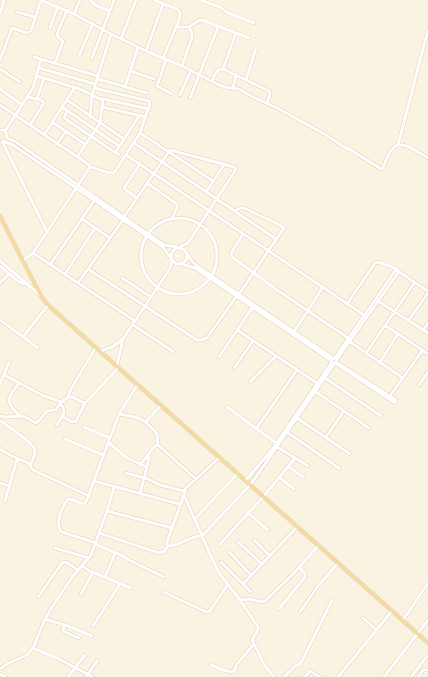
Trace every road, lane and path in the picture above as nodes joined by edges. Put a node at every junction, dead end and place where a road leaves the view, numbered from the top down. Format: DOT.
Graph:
graph roads {
  1 [pos="4,0"];
  2 [pos="42,0"];
  3 [pos="80,0"];
  4 [pos="90,0"];
  5 [pos="114,0"];
  6 [pos="136,0"];
  7 [pos="154,0"];
  8 [pos="201,0"];
  9 [pos="163,4"];
  10 [pos="58,6"];
  11 [pos="67,10"];
  12 [pos="110,11"];
  13 [pos="17,12"];
  14 [pos="0,14"];
  15 [pos="74,14"];
  16 [pos="35,17"];
  17 [pos="93,23"];
  18 [pos="254,23"];
  19 [pos="176,27"];
  20 [pos="189,27"];
  21 [pos="218,27"];
  22 [pos="50,28"];
  23 [pos="103,29"];
  24 [pos="428,30"];
  25 [pos="236,33"];
  26 [pos="111,34"];
  27 [pos="249,38"];
  28 [pos="121,39"];
  29 [pos="138,47"];
  30 [pos="256,48"];
  31 [pos="146,51"];
  32 [pos="34,56"];
  33 [pos="79,56"];
  34 [pos="92,58"];
  35 [pos="41,59"];
  36 [pos="164,59"];
  37 [pos="0,60"];
  38 [pos="55,63"];
  39 [pos="182,66"];
  40 [pos="39,68"];
  41 [pos="0,69"];
  42 [pos="223,69"];
  43 [pos="191,70"];
  44 [pos="130,71"];
  45 [pos="200,74"];
  46 [pos="236,75"];
  47 [pos="37,76"];
  48 [pos="98,77"];
  49 [pos="44,78"];
  50 [pos="154,79"];
  51 [pos="246,80"];
  52 [pos="212,81"];
  53 [pos="20,82"];
  54 [pos="95,86"];
  55 [pos="75,87"];
  56 [pos="125,87"];
  57 [pos="233,88"];
  58 [pos="0,89"];
  59 [pos="147,93"];
  60 [pos="172,94"];
  61 [pos="92,95"];
  62 [pos="180,95"];
  63 [pos="28,97"];
  64 [pos="190,98"];
  65 [pos="37,99"];
  66 [pos="103,99"];
  67 [pos="67,100"];
  68 [pos="267,103"];
  69 [pos="22,104"];
  70 [pos="0,105"];
  71 [pos="62,107"];
  72 [pos="102,107"];
  73 [pos="148,109"];
  74 [pos="67,111"];
  75 [pos="15,116"];
  76 [pos="139,116"];
  77 [pos="90,117"];
  78 [pos="146,117"];
  79 [pos="52,122"];
  80 [pos="100,123"];
  81 [pos="30,125"];
  82 [pos="0,130"];
  83 [pos="96,130"];
  84 [pos="5,131"];
  85 [pos="66,131"];
  86 [pos="140,133"];
  87 [pos="44,135"];
  88 [pos="91,136"];
  89 [pos="7,138"];
  90 [pos="124,139"];
  91 [pos="2,141"];
  92 [pos="134,143"];
  93 [pos="57,144"];
  94 [pos="86,145"];
  95 [pos="398,145"];
  96 [pos="119,146"];
  97 [pos="169,152"];
  98 [pos="115,153"];
  99 [pos="119,155"];
  100 [pos="126,155"];
  101 [pos="77,157"];
  102 [pos="428,158"];
  103 [pos="162,161"];
  104 [pos="140,164"];
  105 [pos="224,165"];
  106 [pos="90,167"];
  107 [pos="154,174"];
  108 [pos="213,181"];
  109 [pos="147,183"];
  110 [pos="79,185"];
  111 [pos="76,189"];
  112 [pos="206,192"];
  113 [pos="137,198"];
  114 [pos="217,199"];
  115 [pos="94,201"];
  116 [pos="209,211"];
  117 [pos="235,211"];
  118 [pos="0,216"];
  119 [pos="124,218"];
  120 [pos="82,219"];
  121 [pos="172,219"];
  122 [pos="200,224"];
  123 [pos="95,228"];
  124 [pos="47,232"];
  125 [pos="147,234"];
  126 [pos="243,234"];
  127 [pos="110,238"];
  128 [pos="276,239"];
  129 [pos="188,243"];
  130 [pos="178,247"];
  131 [pos="186,251"];
  132 [pos="268,251"];
  133 [pos="33,253"];
  134 [pos="171,258"];
  135 [pos="0,261"];
  136 [pos="22,261"];
  137 [pos="180,264"];
  138 [pos="50,265"];
  139 [pos="0,266"];
  140 [pos="88,269"];
  141 [pos="169,270"];
  142 [pos="398,270"];
  143 [pos="254,272"];
  144 [pos="9,274"];
  145 [pos="65,274"];
  146 [pos="210,277"];
  147 [pos="122,278"];
  148 [pos="415,282"];
  149 [pos="0,283"];
  150 [pos="78,283"];
  151 [pos="25,284"];
  152 [pos="157,287"];
  153 [pos="323,288"];
  154 [pos="428,292"];
  155 [pos="238,295"];
  156 [pos="41,296"];
  157 [pos="151,297"];
  158 [pos="378,301"];
  159 [pos="347,304"];
  160 [pos="48,305"];
  161 [pos="145,306"];
  162 [pos="252,308"];
  163 [pos="308,311"];
  164 [pos="394,311"];
  165 [pos="364,315"];
  166 [pos="0,320"];
  167 [pos="408,321"];
  168 [pos="134,323"];
  169 [pos="428,323"];
  170 [pos="385,325"];
  171 [pos="237,330"];
  172 [pos="423,330"];
  173 [pos="294,332"];
  174 [pos="428,333"];
  175 [pos="398,334"];
  176 [pos="23,337"];
  177 [pos="123,338"];
  178 [pos="349,340"];
  179 [pos="253,341"];
  180 [pos="113,346"];
  181 [pos="96,347"];
  182 [pos="38,348"];
  183 [pos="120,350"];
  184 [pos="422,350"];
  185 [pos="101,351"];
  186 [pos="174,352"];
  187 [pos="366,353"];
  188 [pos="428,354"];
  189 [pos="219,356"];
  190 [pos="276,356"];
  191 [pos="334,361"];
  192 [pos="9,362"];
  193 [pos="380,362"];
  194 [pos="118,366"];
  195 [pos="234,368"];
  196 [pos="297,370"];
  197 [pos="428,372"];
  198 [pos="4,375"];
  199 [pos="325,378"];
  200 [pos="403,378"];
  201 [pos="250,382"];
  202 [pos="19,383"];
  203 [pos="317,383"];
  204 [pos="0,384"];
  205 [pos="138,384"];
  206 [pos="419,385"];
  207 [pos="316,392"];
  208 [pos="390,396"];
  209 [pos="68,397"];
  210 [pos="85,402"];
  211 [pos="61,403"];
  212 [pos="161,405"];
  213 [pos="227,407"];
  214 [pos="344,411"];
  215 [pos="119,414"];
  216 [pos="1,416"];
  217 [pos="20,416"];
  218 [pos="381,416"];
  219 [pos="62,417"];
  220 [pos="297,418"];
  221 [pos="0,421"];
  222 [pos="146,422"];
  223 [pos="57,425"];
  224 [pos="84,427"];
  225 [pos="369,428"];
  226 [pos="256,429"];
  227 [pos="288,432"];
  228 [pos="326,437"];
  229 [pos="65,439"];
  230 [pos="109,440"];
  231 [pos="158,445"];
  232 [pos="276,445"];
  233 [pos="0,448"];
  234 [pos="149,453"];
  235 [pos="350,454"];
  236 [pos="104,455"];
  237 [pos="220,457"];
  238 [pos="294,458"];
  239 [pos="17,459"];
  240 [pos="140,464"];
  241 [pos="30,466"];
  242 [pos="288,466"];
  243 [pos="308,466"];
  244 [pos="147,467"];
  245 [pos="340,469"];
  246 [pos="126,473"];
  247 [pos="238,473"];
  248 [pos="279,477"];
  249 [pos="303,477"];
  250 [pos="144,478"];
  251 [pos="196,479"];
  252 [pos="246,480"];
  253 [pos="94,481"];
  254 [pos="0,483"];
  255 [pos="251,484"];
  256 [pos="9,486"];
  257 [pos="114,487"];
  258 [pos="294,489"];
  259 [pos="184,493"];
  260 [pos="140,494"];
  261 [pos="88,496"];
  262 [pos="264,496"];
  263 [pos="5,501"];
  264 [pos="180,504"];
  265 [pos="107,511"];
  266 [pos="248,513"];
  267 [pos="194,520"];
  268 [pos="298,526"];
  269 [pos="172,528"];
  270 [pos="268,530"];
  271 [pos="99,533"];
  272 [pos="202,536"];
  273 [pos="254,540"];
  274 [pos="238,542"];
  275 [pos="95,544"];
  276 [pos="168,545"];
  277 [pos="219,545"];
  278 [pos="319,545"];
  279 [pos="55,548"];
  280 [pos="229,552"];
  281 [pos="115,553"];
  282 [pos="270,556"];
  283 [pos="89,558"];
  284 [pos="221,562"];
  285 [pos="338,562"];
  286 [pos="262,564"];
  287 [pos="82,566"];
  288 [pos="299,567"];
  289 [pos="78,570"];
  290 [pos="93,572"];
  291 [pos="251,575"];
  292 [pos="105,577"];
  293 [pos="164,577"];
  294 [pos="120,584"];
  295 [pos="228,584"];
  296 [pos="243,584"];
  297 [pos="428,584"];
  298 [pos="132,588"];
  299 [pos="164,592"];
  300 [pos="251,592"];
  301 [pos="81,594"];
  302 [pos="38,598"];
  303 [pos="240,600"];
  304 [pos="332,600"];
  305 [pos="279,609"];
  306 [pos="392,611"];
  307 [pos="300,612"];
  308 [pos="363,618"];
  309 [pos="46,619"];
  310 [pos="403,620"];
  311 [pos="428,620"];
  312 [pos="64,625"];
  313 [pos="94,626"];
  314 [pos="376,630"];
  315 [pos="418,634"];
  316 [pos="92,636"];
  317 [pos="79,638"];
  318 [pos="428,643"];
  319 [pos="254,644"];
  320 [pos="33,648"];
  321 [pos="85,654"];
  322 [pos="428,655"];
  323 [pos="97,661"];
  324 [pos="211,665"];
  325 [pos="75,668"];
  326 [pos="0,669"];
  327 [pos="428,670"];
  328 [pos="0,674"];
  329 [pos="87,676"];
  330 [pos="6,677"];
  331 [pos="68,677"];
  332 [pos="93,677"];
  333 [pos="274,677"];
  334 [pos="284,677"];
  335 [pos="304,677"];
  336 [pos="320,677"];
  337 [pos="338,677"];
  338 [pos="384,677"];
  339 [pos="411,677"];
  340 [pos="418,677"];
  1 -- 14 [label="street"];
  2 -- 10 [label="street"];
  2 -- 16 [label="street"];
  3 -- 15 [label="street"];
  4 -- 12 [label="street"];
  5 -- 12 [label="street"];
  6 -- 28 [label="street"];
  7 -- 9 [label="street"];
  8 -- 18 [label="street"];
  9 -- 19 [label="street"];
  9 -- 31 [label="street"];
  10 -- 11 [label="street"];
  10 -- 22 [label="street"];
  11 -- 15 [label="street"];
  11 -- 38 [label="street"];
  12 -- 23 [label="street"];
  13 -- 16 [label="street"];
  15 -- 17 [label="street"];
  16 -- 37 [label="street"];
  17 -- 23 [label="street"];
  17 -- 33 [label="street"];
  19 -- 20 [label="street"];
  19 -- 36 [label="street"];
  20 -- 21 [label="street"];
  20 -- 39 [label="street"];
  21 -- 25 [label="street"];
  21 -- 45 [label="street"];
  23 -- 26 [label="street"];
  23 -- 34 [label="street"];
  24 -- 95 [label="street"];
  25 -- 27 [label="street"];
  25 -- 42 [label="street"];
  26 -- 28 [label="street"];
  26 -- 48 [label="street"];
  28 -- 29 [label="street"];
  29 -- 31 [label="street"];
  29 -- 44 [label="street"];
  30 -- 51 [label="street"];
  31 -- 36 [label="street"];
  32 -- 35 [label="street"];
  35 -- 38 [label="street"];
  35 -- 40 [label="street"];
  36 -- 39 [label="street"];
  36 -- 60 [label="street"];
  38 -- 48 [label="street"];
  39 -- 43 [label="street"];
  40 -- 47 [label="street"];
  40 -- 54 [label="street"];
  41 -- 53 [label="street"];
  42 -- 46 [label="street"];
  42 -- 52 [label="street"];
  43 -- 45 [label="street"];
  43 -- 62 [label="street"];
  44 -- 50 [label="street"];
  44 -- 56 [label="street"];
  45 -- 52 [label="street"];
  45 -- 64 [label="street"];
  46 -- 51 [label="street"];
  46 -- 57 [label="street"];
  47 -- 49 [label="street"];
  47 -- 63 [label="street"];
  48 -- 54 [label="street"];
  48 -- 56 [label="street"];
  49 -- 55 [label="street"];
  49 -- 65 [label="street"];
  51 -- 68 [label="street"];
  52 -- 57 [label="street"];
  54 -- 61 [label="street"];
  54 -- 73 [label="street"];
  55 -- 61 [label="street"];
  55 -- 67 [label="street"];
  56 -- 59 [label="street"];
  57 -- 68 [label="street"];
  58 -- 69 [label="street"];
  61 -- 66 [label="street"];
  61 -- 77 [label="street"];
  63 -- 65 [label="street"];
  63 -- 69 [label="street"];
  65 -- 81 [label="street"];
  66 -- 72 [label="street"];
  66 -- 73 [label="street"];
  67 -- 71 [label="street"];
  67 -- 77 [label="street"];
  68 -- 95 [label="street"];
  69 -- 75 [label="street"];
  70 -- 75 [label="street"];
  71 -- 74 [label="street"];
  71 -- 79 [label="street"];
  72 -- 76 [label="street"];
  72 -- 80 [label="street"];
  73 -- 78 [label="street"];
  74 -- 83 [label="street"];
  74 -- 88 [label="street"];
  75 -- 81 [label="street"];
  75 -- 84 [label="street"];
  76 -- 78 [label="street"];
  76 -- 90 [label="street"];
  77 -- 80 [label="street"];
  78 -- 86 [label="street"];
  79 -- 85 [label="street"];
  79 -- 87 [label="street"];
  80 -- 83 [label="street"];
  80 -- 90 [label="street"];
  81 -- 87 [label="street"];
  82 -- 84 [label="street"];
  83 -- 88 [label="street"];
  83 -- 96 [label="street"];
  84 -- 89 [label="street"];
  85 -- 93 [label="street"];
  85 -- 94 [label="street"];
  86 -- 92 [label="street"];
  86 -- 97 [label="street"];
  87 -- 93 [label="street"];
  88 -- 94 [label="street"];
  88 -- 98 [label="street"];
  89 -- 91 [label="street"];
  89 -- 110 [label="street"];
  90 -- 96 [label="street"];
  91 -- 111 [label="street"];
  91 -- 124 [label="street"];
  92 -- 100 [label="street"];
  92 -- 103 [label="street"];
  93 -- 101 [label="street"];
  94 -- 101 [label="street"];
  95 -- 102 [label="street"];
  96 -- 98 [label="street"];
  97 -- 103 [label="street"];
  97 -- 105 [label="street"];
  97 -- 108 [label="street"];
  98 -- 99 [label="street"];
  100 -- 104 [label="street"];
  100 -- 106 [label="street"];
  101 -- 106 [label="street"];
  103 -- 107 [label="street"];
  103 -- 112 [label="street"];
  104 -- 107 [label="street"];
  104 -- 113 [label="street"];
  105 -- 108 [label="street"];
  105 -- 114 [label="street"];
  106 -- 110 [label="street"];
  107 -- 109 [label="street"];
  107 -- 116 [label="street"];
  108 -- 112 [label="street"];
  109 -- 113 [label="street"];
  109 -- 121 [label="street"];
  110 -- 111 [label="street"];
  110 -- 119 [label="street"];
  111 -- 115 [label="street"];
  111 -- 124 [label="street"];
  112 -- 114 [label="street"];
  113 -- 119 [label="street"];
  114 -- 116 [label="street"];
  114 -- 117 [label="street"];
  115 -- 119 [label="street"];
  115 -- 120 [label="street"];
  116 -- 122 [label="street"];
  116 -- 126 [label="street"];
  117 -- 128 [label="street"];
  117 -- 128 [label="street"];
  118 -- 136 [label="main road"];
  119 -- 125 [label="street"];
  119 -- 127 [label="street"];
  120 -- 123 [label="street"];
  120 -- 138 [label="street"];
  121 -- 122 [label="street"];
  121 -- 125 [label="street"];
  122 -- 129 [label="street"];
  122 -- 146 [label="street"];
  123 -- 127 [label="street"];
  123 -- 145 [label="street"];
  124 -- 133 [label="street"];
  125 -- 130 [label="street"];
  125 -- 134 [label="street"];
  125 -- 152 [label="street"];
  126 -- 132 [label="street"];
  126 -- 143 [label="street"];
  127 -- 140 [label="street"];
  128 -- 132 [label="street"];
  129 -- 130 [label="street"];
  129 -- 131 [label="street"];
  130 -- 131 [label="street"];
  130 -- 134 [label="street"];
  131 -- 137 [label="street"];
  131 -- 146 [label="street"];
  132 -- 143 [label="street"];
  132 -- 153 [label="street"];
  133 -- 136 [label="street"];
  133 -- 138 [label="street"];
  134 -- 137 [label="street"];
  134 -- 141 [label="street"];
  135 -- 151 [label="street"];
  136 -- 156 [label="main road"];
  137 -- 141 [label="street"];
  137 -- 146 [label="street"];
  138 -- 145 [label="street"];
  139 -- 144 [label="street"];
  140 -- 150 [label="street"];
  140 -- 161 [label="street"];
  141 -- 152 [label="street"];
  142 -- 148 [label="street"];
  142 -- 158 [label="street"];
  142 -- 159 [label="street"];
  142 -- 165 [label="street"];
  143 -- 155 [label="street"];
  143 -- 163 [label="street"];
  144 -- 149 [label="street"];
  144 -- 151 [label="street"];
  145 -- 150 [label="street"];
  146 -- 152 [label="street"];
  146 -- 155 [label="street"];
  147 -- 157 [label="street"];
  148 -- 154 [label="street"];
  148 -- 164 [label="street"];
  150 -- 168 [label="street"];
  151 -- 156 [label="street"];
  152 -- 157 [label="street"];
  153 -- 159 [label="street"];
  153 -- 163 [label="street"];
  154 -- 167 [label="street"];
  155 -- 161 [label="street"];
  155 -- 162 [label="street"];
  155 -- 173 [label="street"];
  156 -- 160 [label="main road"];
  157 -- 161 [label="street"];
  158 -- 164 [label="street"];
  158 -- 178 [label="street"];
  159 -- 165 [label="street"];
  160 -- 176 [label="street"];
  160 -- 181 [label="main road"];
  161 -- 168 [label="street"];
  162 -- 171 [label="street"];
  162 -- 191 [label="street"];
  163 -- 173 [label="street"];
  163 -- 178 [label="street"];
  164 -- 167 [label="street"];
  164 -- 170 [label="street"];
  165 -- 178 [label="street"];
  166 -- 176 [label="street"];
  167 -- 172 [label="street"];
  168 -- 177 [label="street"];
  168 -- 186 [label="street"];
  169 -- 172 [label="street"];
  170 -- 175 [label="street"];
  170 -- 187 [label="street"];
  171 -- 179 [label="street"];
  171 -- 189 [label="street"];
  172 -- 174 [label="street"];
  173 -- 191 [label="street"];
  175 -- 184 [label="street"];
  175 -- 193 [label="street"];
  176 -- 182 [label="street"];
  177 -- 180 [label="street"];
  177 -- 183 [label="street"];
  178 -- 187 [label="street"];
  178 -- 191 [label="street"];
  179 -- 190 [label="street"];
  179 -- 195 [label="street"];
  180 -- 183 [label="street"];
  180 -- 185 [label="street"];
  181 -- 185 [label="main road"];
  181 -- 209 [label="street"];
  183 -- 194 [label="street"];
  184 -- 188 [label="street"];
  184 -- 200 [label="street"];
  185 -- 194 [label="main road"];
  187 -- 193 [label="street"];
  190 -- 196 [label="street"];
  190 -- 201 [label="street"];
  191 -- 199 [label="street"];
  191 -- 203 [label="street"];
  191 -- 208 [label="street"];
  191 -- 208 [label="street"];
  192 -- 198 [label="street"];
  193 -- 200 [label="street"];
  194 -- 205 [label="main road"];
  194 -- 210 [label="street"];
  196 -- 203 [label="street"];
  196 -- 226 [label="street"];
  197 -- 206 [label="street"];
  198 -- 202 [label="street"];
  198 -- 204 [label="street"];
  199 -- 207 [label="street"];
  199 -- 218 [label="street"];
  200 -- 208 [label="street"];
  202 -- 211 [label="street"];
  202 -- 217 [label="street"];
  203 -- 232 [label="street"];
  205 -- 212 [label="main road"];
  205 -- 215 [label="street"];
  207 -- 214 [label="street"];
  207 -- 220 [label="street"];
  209 -- 210 [label="street"];
  209 -- 211 [label="street"];
  210 -- 219 [label="street"];
  211 -- 217 [label="street"];
  211 -- 219 [label="street"];
  212 -- 222 [label="street"];
  212 -- 237 [label="main road"];
  213 -- 226 [label="street"];
  214 -- 225 [label="street"];
  214 -- 228 [label="street"];
  215 -- 222 [label="street"];
  215 -- 230 [label="street"];
  216 -- 217 [label="street"];
  216 -- 221 [label="street"];
  219 -- 223 [label="street"];
  220 -- 227 [label="street"];
  220 -- 228 [label="street"];
  221 -- 241 [label="street"];
  222 -- 231 [label="street"];
  224 -- 230 [label="street"];
  226 -- 232 [label="street"];
  227 -- 232 [label="street"];
  227 -- 245 [label="street"];
  228 -- 235 [label="street"];
  229 -- 236 [label="street"];
  230 -- 236 [label="street"];
  230 -- 240 [label="street"];
  231 -- 234 [label="street"];
  231 -- 251 [label="street"];
  232 -- 238 [label="street"];
  232 -- 252 [label="street"];
  232 -- 255 [label="street"];
  233 -- 239 [label="street"];
  234 -- 240 [label="street"];
  234 -- 244 [label="street"];
  236 -- 253 [label="street"];
  237 -- 247 [label="main road"];
  237 -- 251 [label="street"];
  238 -- 242 [label="street"];
  238 -- 243 [label="street"];
  239 -- 241 [label="street"];
  239 -- 256 [label="street"];
  240 -- 244 [label="street"];
  241 -- 261 [label="street"];
  242 -- 248 [label="street"];
  242 -- 249 [label="street"];
  244 -- 250 [label="street"];
  246 -- 250 [label="street"];
  247 -- 252 [label="main road"];
  247 -- 267 [label="street"];
  248 -- 258 [label="street"];
  248 -- 262 [label="street"];
  250 -- 259 [label="street"];
  250 -- 260 [label="street"];
  251 -- 259 [label="street"];
  252 -- 255 [label="main road"];
  253 -- 257 [label="street"];
  253 -- 261 [label="street"];
  254 -- 256 [label="street"];
  255 -- 262 [label="main road"];
  255 -- 272 [label="street"];
  256 -- 263 [label="street"];
  257 -- 260 [label="street"];
  257 -- 265 [label="street"];
  259 -- 264 [label="street"];
  259 -- 267 [label="street"];
  260 -- 264 [label="street"];
  261 -- 275 [label="street"];
  262 -- 266 [label="street"];
  262 -- 268 [label="main road"];
  264 -- 269 [label="street"];
  265 -- 269 [label="street"];
  265 -- 271 [label="street"];
  266 -- 270 [label="street"];
  266 -- 277 [label="street"];
  267 -- 272 [label="street"];
  268 -- 278 [label="main road"];
  268 -- 282 [label="street"];
  269 -- 276 [label="street"];
  271 -- 275 [label="street"];
  271 -- 276 [label="street"];
  272 -- 276 [label="street"];
  272 -- 295 [label="street"];
  273 -- 282 [label="street"];
  274 -- 286 [label="street"];
  275 -- 281 [label="street"];
  275 -- 283 [label="street"];
  278 -- 285 [label="main road"];
  278 -- 288 [label="street"];
  279 -- 283 [label="street"];
  280 -- 291 [label="street"];
  281 -- 292 [label="street"];
  281 -- 293 [label="street"];
  282 -- 286 [label="street"];
  283 -- 287 [label="street"];
  284 -- 296 [label="street"];
  285 -- 306 [label="main road"];
  285 -- 307 [label="street"];
  286 -- 291 [label="street"];
  287 -- 289 [label="street"];
  287 -- 290 [label="street"];
  288 -- 303 [label="street"];
  288 -- 305 [label="street"];
  289 -- 302 [label="street"];
  289 -- 309 [label="street"];
  290 -- 292 [label="street"];
  290 -- 301 [label="street"];
  291 -- 296 [label="street"];
  292 -- 294 [label="street"];
  294 -- 298 [label="street"];
  294 -- 313 [label="street"];
  295 -- 299 [label="street"];
  295 -- 303 [label="street"];
  296 -- 300 [label="street"];
  297 -- 310 [label="street"];
  303 -- 319 [label="street"];
  304 -- 334 [label="street"];
  306 -- 310 [label="main road"];
  306 -- 314 [label="street"];
  308 -- 314 [label="street"];
  309 -- 312 [label="street"];
  309 -- 320 [label="street"];
  310 -- 315 [label="main road"];
  311 -- 315 [label="street"];
  312 -- 316 [label="street"];
  312 -- 317 [label="street"];
  314 -- 337 [label="street"];
  315 -- 318 [label="main road"];
  315 -- 338 [label="street"];
  319 -- 324 [label="street"];
  319 -- 333 [label="street"];
  320 -- 325 [label="street"];
  320 -- 326 [label="street"];
  321 -- 325 [label="street"];
  322 -- 339 [label="street"];
  323 -- 329 [label="street"];
  325 -- 329 [label="street"];
  325 -- 331 [label="street"];
  327 -- 340 [label="street"];
  328 -- 330 [label="street"];
  329 -- 332 [label="street"];
  335 -- 336 [label="street"];
}
